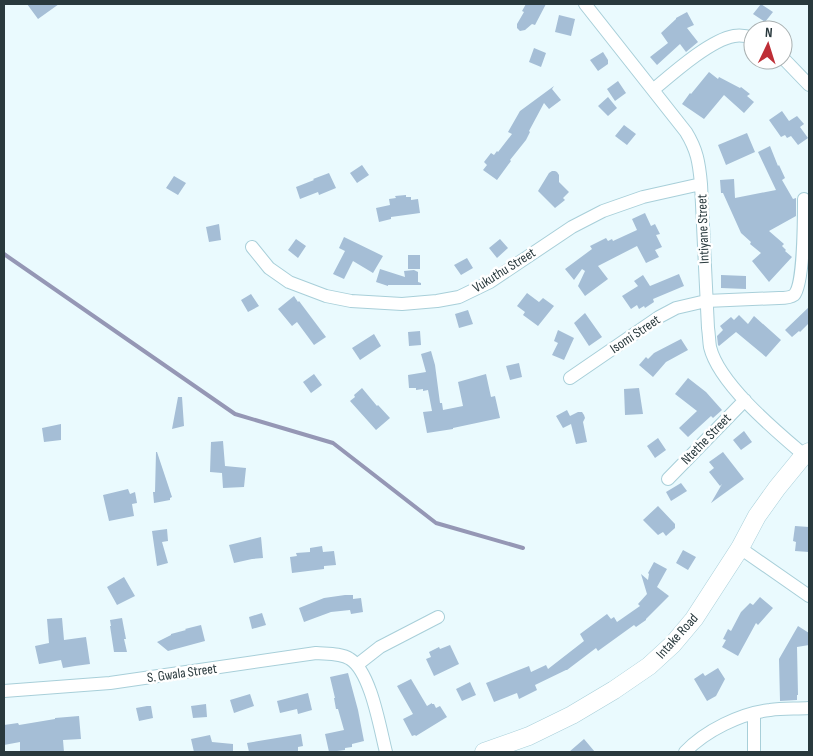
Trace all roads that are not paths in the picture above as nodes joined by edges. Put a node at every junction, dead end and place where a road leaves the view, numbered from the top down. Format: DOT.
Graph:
graph roads {
  1 [pos="585,4"];
  2 [pos="743,36"];
  3 [pos="793,68"];
  4 [pos="809,85"];
  5 [pos="652,90"];
  6 [pos="701,184"];
  7 [pos="804,199"];
  8 [pos="252,248"];
  9 [pos="706,301"];
  10 [pos="570,378"];
  11 [pos="745,400"];
  12 [pos="807,454"];
  13 [pos="668,479"];
  14 [pos="740,548"];
  15 [pos="809,596"];
  16 [pos="438,616"];
  17 [pos="357,665"];
  18 [pos="4,691"];
  19 [pos="809,708"];
  20 [pos="754,713"];
  21 [pos="386,752"];
  22 [pos="484,752"];
  23 [pos="685,752"];
  24 [pos="754,752"];
  1 -- 5 [label="street, Intiyane Street"];
  2 -- 5 [label="street"];
  3 -- 4 [label="street"];
  5 -- 6 [label="street, Intiyane Street"];
  6 -- 8 [label="street, Vukuthu Street"];
  6 -- 9 [label="street, Intiyane Street"];
  7 -- 9 [label="street, Isomi Street"];
  9 -- 10 [label="street, Isomi Street"];
  9 -- 11 [label="street, Intiyane Street"];
  11 -- 12 [label="street, Intiyane Street"];
  11 -- 13 [label="street, Ntethe Street"];
  12 -- 14 [label="street, Intake Road"];
  14 -- 15 [label="street"];
  14 -- 22 [label="street, Intake Road"];
  16 -- 17 [label="street"];
  17 -- 18 [label="street, S. Gwala Street"];
  17 -- 21 [label="street"];
  19 -- 20 [label="street"];
  20 -- 23 [label="street"];
  20 -- 24 [label="street"];
}
